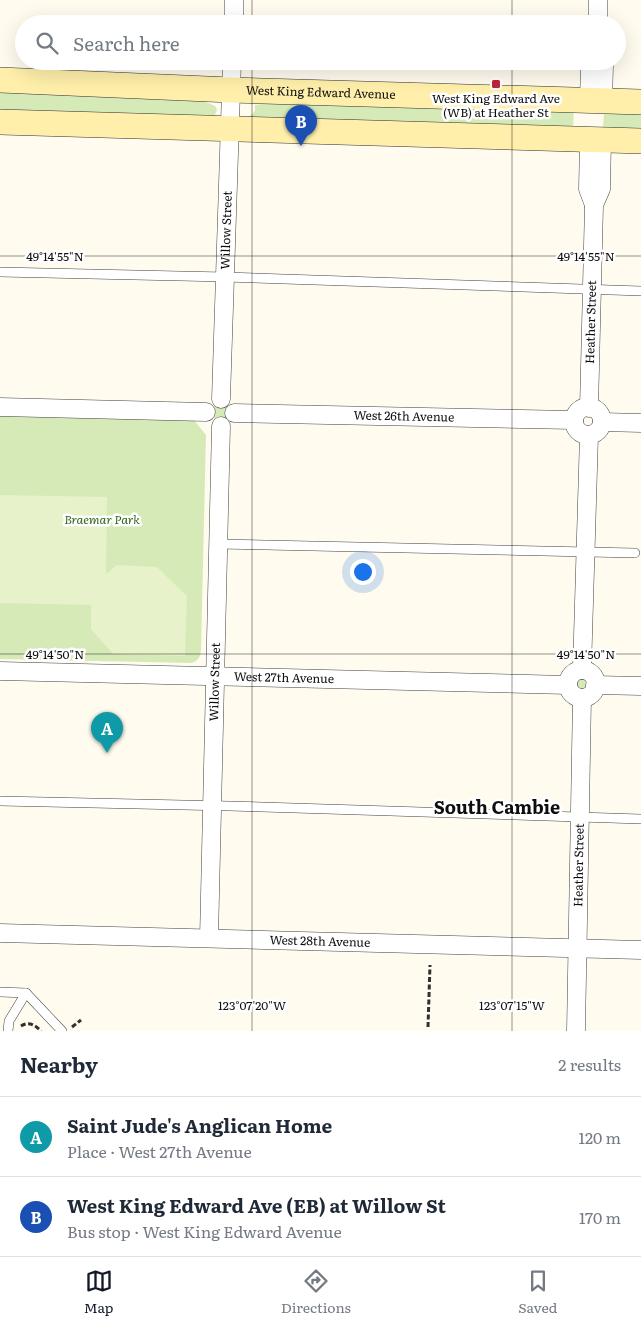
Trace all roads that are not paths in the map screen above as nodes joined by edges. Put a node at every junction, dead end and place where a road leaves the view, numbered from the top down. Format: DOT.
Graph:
graph roads {
  1 [pos="234,0"];
  2 [pos="598,0"];
  3 [pos="234,15"];
  4 [pos="598,15"];
  5 [pos="232,70"];
  6 [pos="591,70"];
  7 [pos="603,70"];
  8 [pos="0,80"];
  9 [pos="231,90"];
  10 [pos="596,101"];
  11 [pos="641,102"];
  12 [pos="0,122"];
  13 [pos="230,128"];
  14 [pos="595,140"];
  15 [pos="641,141"];
  16 [pos="0,272"];
  17 [pos="225,278"];
  18 [pos="592,290"];
  19 [pos="641,291"];
  20 [pos="221,399"];
  21 [pos="0,407"];
  22 [pos="589,408"];
  23 [pos="206,412"];
  24 [pos="234,413"];
  25 [pos="574,420"];
  26 [pos="602,422"];
  27 [pos="641,423"];
  28 [pos="220,426"];
  29 [pos="589,435"];
  30 [pos="218,544"];
  31 [pos="585,552"];
  32 [pos="635,553"];
  33 [pos="582,670"];
  34 [pos="0,671"];
  35 [pos="215,676"];
  36 [pos="568,685"];
  37 [pos="596,685"];
  38 [pos="641,686"];
  39 [pos="582,698"];
  40 [pos="0,801"];
  41 [pos="211,806"];
  42 [pos="579,817"];
  43 [pos="641,819"];
  44 [pos="0,933"];
  45 [pos="209,938"];
  46 [pos="577,948"];
  47 [pos="641,950"];
  48 [pos="0,992"];
  49 [pos="26,992"];
  50 [pos="8,1031"];
  51 [pos="62,1031"];
  52 [pos="576,1031"];
  1 -- 3 [label="street"];
  2 -- 4 [label="street"];
  5 -- 9 [label="street, Willow Street"];
  6 -- 10 [label="street"];
  7 -- 10 [label="street"];
  8 -- 9 [label="main road, West King Edward Avenue"];
  9 -- 10 [label="main road, West King Edward Avenue"];
  9 -- 13 [label="street, Willow Street"];
  10 -- 11 [label="main road, West King Edward Avenue"];
  12 -- 13 [label="main road"];
  13 -- 14 [label="main road"];
  13 -- 17 [label="street, Willow Street"];
  14 -- 15 [label="main road"];
  14 -- 18 [label="street, Heather Street"];
  16 -- 17 [label="lane"];
  17 -- 18 [label="lane"];
  17 -- 20 [label="street, Willow Street"];
  18 -- 19 [label="lane"];
  18 -- 22 [label="street, Heather Street"];
  20 -- 23 [label="street"];
  20 -- 24 [label="street"];
  21 -- 23 [label="street"];
  22 -- 25 [label="street"];
  22 -- 26 [label="street"];
  23 -- 28 [label="street"];
  24 -- 25 [label="street, West 26th Avenue"];
  24 -- 28 [label="street"];
  25 -- 29 [label="street"];
  26 -- 27 [label="street"];
  26 -- 29 [label="street"];
  28 -- 30 [label="street, Willow Street"];
  29 -- 31 [label="street"];
  30 -- 31 [label="lane"];
  30 -- 35 [label="street, Willow Street"];
  31 -- 32 [label="lane"];
  31 -- 33 [label="street"];
  33 -- 36 [label="street"];
  33 -- 37 [label="street"];
  34 -- 35 [label="street, West 27th Avenue"];
  35 -- 36 [label="street, West 27th Avenue"];
  35 -- 41 [label="street, Willow Street"];
  36 -- 39 [label="street"];
  37 -- 38 [label="street"];
  37 -- 39 [label="street"];
  39 -- 42 [label="street, Heather Street"];
  40 -- 41 [label="lane"];
  41 -- 42 [label="lane"];
  41 -- 45 [label="street, Willow Street"];
  42 -- 43 [label="lane"];
  42 -- 46 [label="street, Heather Street"];
  44 -- 45 [label="street, West 28th Avenue"];
  45 -- 46 [label="street, West 28th Avenue"];
  46 -- 47 [label="street, West 28th Avenue"];
  46 -- 52 [label="street, Heather Street"];
  48 -- 49 [label="lane"];
  49 -- 50 [label="lane"];
  49 -- 51 [label="lane"];
}
